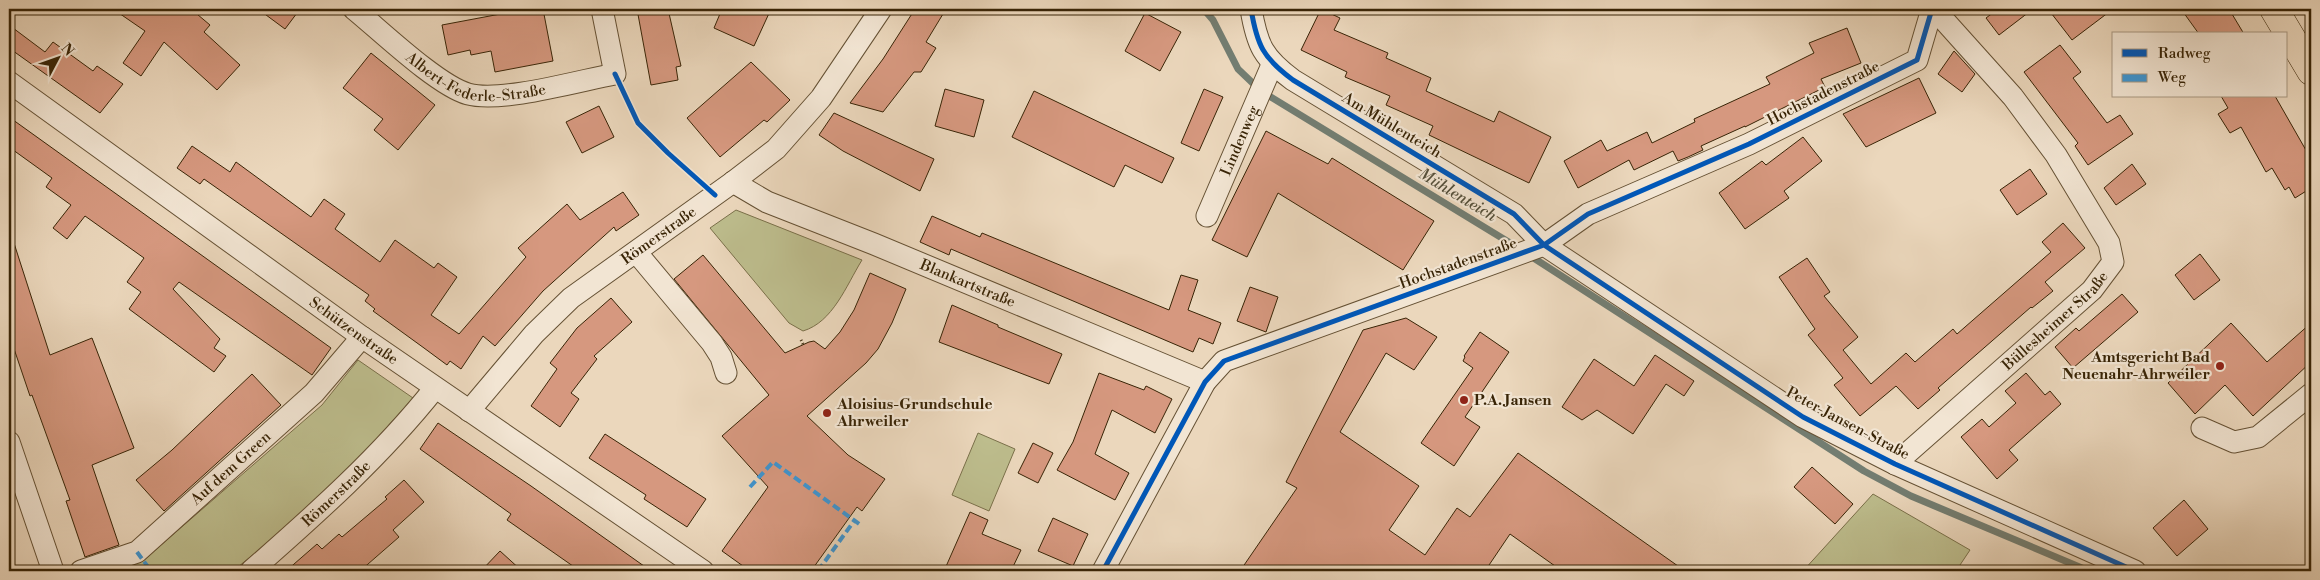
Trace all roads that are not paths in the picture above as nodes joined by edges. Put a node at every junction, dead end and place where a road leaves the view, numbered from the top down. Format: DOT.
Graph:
graph roads {
  1 [pos="354,9"];
  2 [pos="602,9"];
  3 [pos="881,9"];
  4 [pos="1251,9"];
  5 [pos="1933,9"];
  6 [pos="2274,9"];
  7 [pos="2288,32"];
  8 [pos="2288,32"];
  9 [pos="2311,71"];
  10 [pos="9,82"];
  11 [pos="1264,82"];
  12 [pos="733,182"];
  13 [pos="1207,216"];
  14 [pos="1531,250"];
  15 [pos="636,252"];
  16 [pos="362,337"];
  17 [pos="726,373"];
  18 [pos="1205,382"];
  19 [pos="435,388"];
  20 [pos="2311,394"];
  21 [pos="469,411"];
  22 [pos="2202,428"];
  23 [pos="9,442"];
  24 [pos="1895,464"];
  25 [pos="2128,570"];
  26 [pos="53,571"];
  27 [pos="81,571"];
  28 [pos="251,571"];
  29 [pos="703,571"];
  30 [pos="1103,571"];
  1 -- 2 [label="street, Albert-Federle-Straße"];
  3 -- 12 [label="street, Römerstraße"];
  4 -- 11 [label="street, Am Mühlenteich"];
  5 -- 14 [label="street, Hochstadenstraße"];
  5 -- 24 [label="street, Büllesheimer Straße"];
  6 -- 7 [label="main road"];
  8 -- 9 [label="main road"];
  10 -- 16 [label="street, Schützenstraße"];
  11 -- 13 [label="street, Lindenweg"];
  11 -- 14 [label="street, Am Mühlenteich"];
  12 -- 15 [label="street, Römerstraße"];
  12 -- 18 [label="street, Blankartstraße"];
  14 -- 18 [label="street, Hochstadenstraße"];
  14 -- 24 [label="street, Peter-Jansen-Straße"];
  15 -- 17 [label="street"];
  15 -- 21 [label="street, Römerstraße"];
  16 -- 19 [label="street, Schützenstraße"];
  16 -- 27 [label="street, Auf dem Green"];
  18 -- 30 [label="street, Hochstadenstraße"];
  19 -- 21 [label="street, Schützenstraße"];
  19 -- 28 [label="street, Römerstraße"];
  20 -- 22 [label="street"];
  21 -- 29 [label="street, Schützenstraße"];
  23 -- 26 [label="street"];
  24 -- 25 [label="street, Peter-Jansen-Straße"];
}
